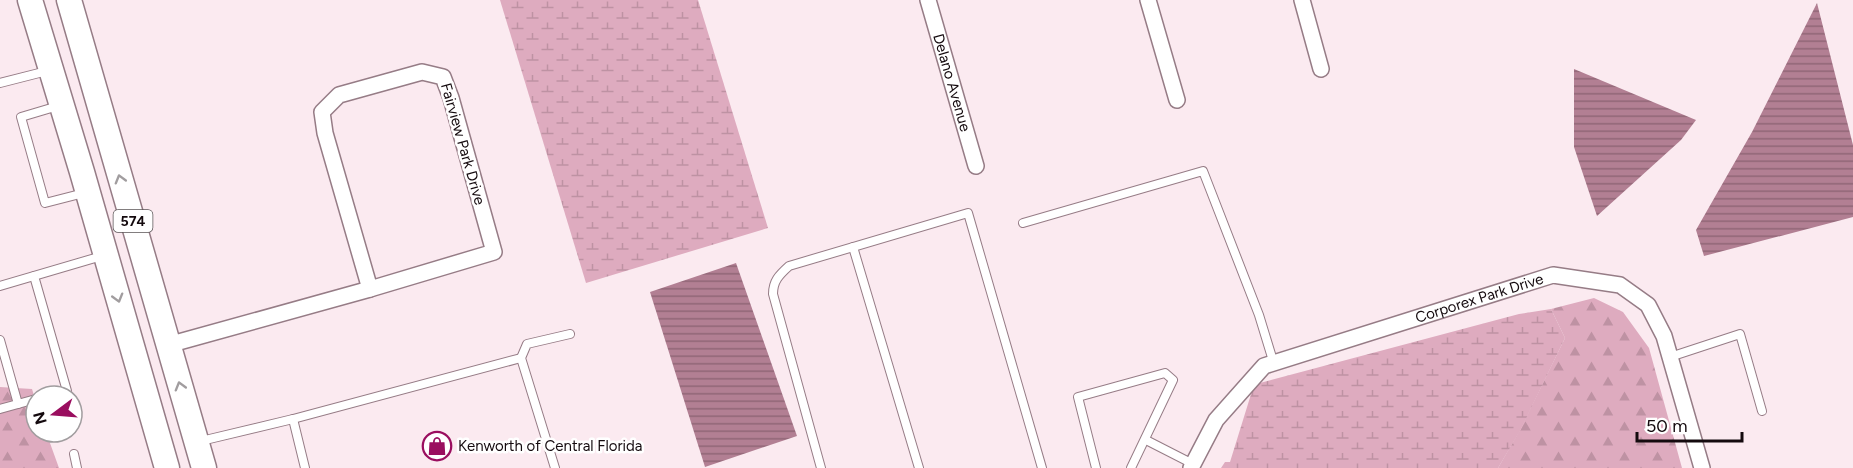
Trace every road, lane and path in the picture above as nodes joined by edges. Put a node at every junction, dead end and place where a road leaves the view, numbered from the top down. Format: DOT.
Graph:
graph roads {
  1 [pos="30,0"];
  2 [pos="69,0"];
  3 [pos="928,0"];
  4 [pos="1149,0"];
  5 [pos="1302,0"];
  6 [pos="51,69"];
  7 [pos="1321,69"];
  8 [pos="0,83"];
  9 [pos="1177,100"];
  10 [pos="62,105"];
  11 [pos="976,166"];
  12 [pos="88,192"];
  13 [pos="1023,223"];
  14 [pos="853,247"];
  15 [pos="106,255"];
  16 [pos="34,276"];
  17 [pos="0,286"];
  18 [pos="370,289"];
  19 [pos="570,334"];
  20 [pos="0,340"];
  21 [pos="168,345"];
  22 [pos="1670,357"];
  23 [pos="521,358"];
  24 [pos="1274,364"];
  25 [pos="65,384"];
  26 [pos="24,402"];
  27 [pos="18,404"];
  28 [pos="0,408"];
  29 [pos="1762,411"];
  30 [pos="152,413"];
  31 [pos="292,419"];
  32 [pos="1146,440"];
  33 [pos="196,442"];
  34 [pos="74,454"];
  35 [pos="1192,466"];
  36 [pos="77,468"];
  37 [pos="167,468"];
  38 [pos="181,468"];
  39 [pos="204,468"];
  40 [pos="305,468"];
  41 [pos="555,468"];
  42 [pos="821,468"];
  43 [pos="919,468"];
  44 [pos="1042,468"];
  45 [pos="1096,468"];
  46 [pos="1131,468"];
  47 [pos="1702,468"];
  1 -- 6 [label="main road"];
  21 -- 2 [label="main road, 574, one-way"];
  3 -- 11 [label="street, Delano Avenue"];
  4 -- 9 [label="street"];
  5 -- 7 [label="street"];
  6 -- 8 [label="lane"];
  6 -- 10 [label="main road"];
  10 -- 12 [label="main road"];
  10 -- 12 [label="lane"];
  12 -- 15 [label="main road"];
  13 -- 24 [label="lane"];
  14 -- 42 [label="lane"];
  14 -- 43 [label="lane"];
  14 -- 44 [label="lane"];
  15 -- 16 [label="lane"];
  15 -- 30 [label="main road, one-way"];
  16 -- 17 [label="lane"];
  16 -- 25 [label="lane"];
  18 -- 18 [label="street, Fairview Park Drive"];
  18 -- 21 [label="street, Fairview Park Drive"];
  19 -- 23 [label="lane"];
  20 -- 27 [label="lane"];
  33 -- 21 [label="main road, 574, one-way"];
  22 -- 24 [label="street, Corporex Park Drive"];
  22 -- 29 [label="lane"];
  22 -- 47 [label="street, Corporex Park Drive"];
  23 -- 31 [label="lane"];
  23 -- 41 [label="lane"];
  24 -- 35 [label="street, Corporex Park Drive"];
  26 -- 27 [label="lane"];
  27 -- 28 [label="lane"];
  30 -- 33 [label="main road"];
  30 -- 37 [label="main road"];
  31 -- 33 [label="lane"];
  31 -- 40 [label="lane"];
  32 -- 35 [label="lane"];
  32 -- 45 [label="lane"];
  32 -- 46 [label="lane"];
  33 -- 38 [label="main road"];
  33 -- 39 [label="main road, 574"];
  34 -- 36 [label="lane"];
}
